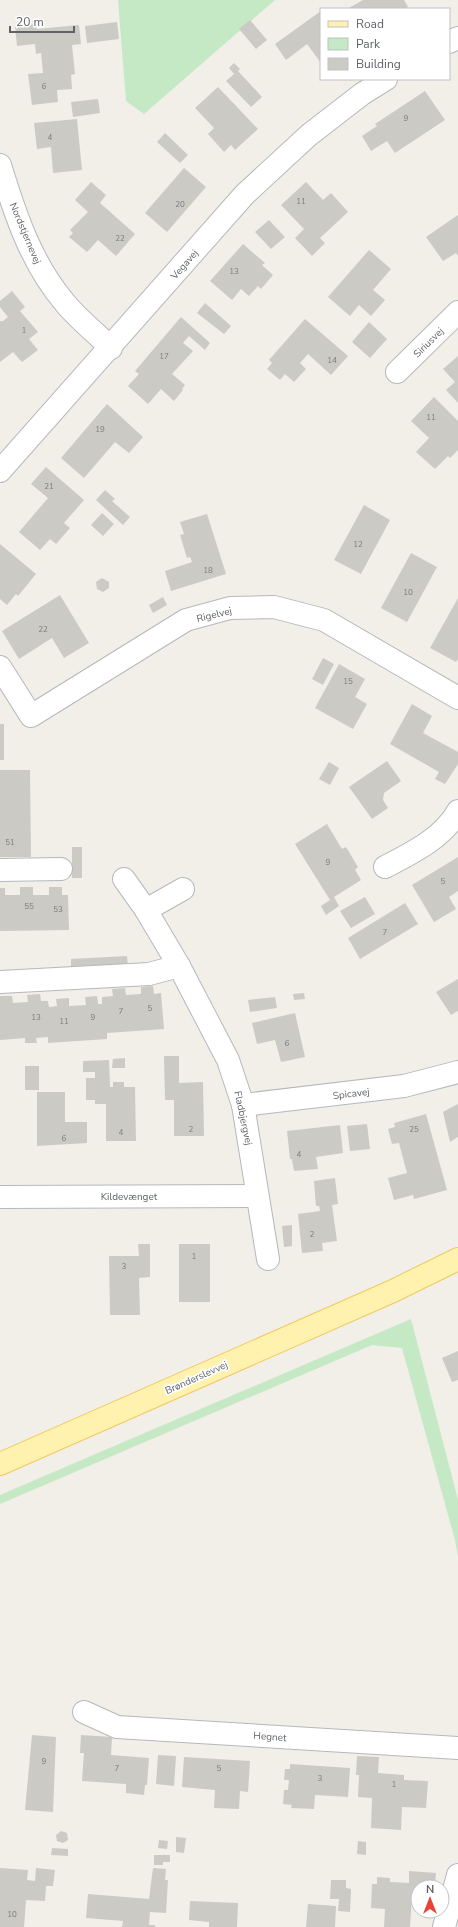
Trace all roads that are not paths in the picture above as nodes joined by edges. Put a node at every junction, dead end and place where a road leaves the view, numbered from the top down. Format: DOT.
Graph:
graph roads {
  1 [pos="384,80"];
  2 [pos="0,165"];
  3 [pos="458,312"];
  4 [pos="111,348"];
  5 [pos="398,372"];
  6 [pos="0,471"];
  7 [pos="0,667"];
  8 [pos="458,698"];
  9 [pos="458,811"];
  10 [pos="385,867"];
  11 [pos="61,869"];
  12 [pos="0,870"];
  13 [pos="124,879"];
  14 [pos="183,888"];
  15 [pos="146,910"];
  16 [pos="179,966"];
  17 [pos="0,982"];
  18 [pos="458,1072"];
  19 [pos="243,1105"];
  20 [pos="258,1196"];
  21 [pos="0,1197"];
  22 [pos="268,1258"];
  23 [pos="458,1259"];
  24 [pos="458,1268"];
  25 [pos="393,1291"];
  26 [pos="0,1464"];
  27 [pos="84,1712"];
  28 [pos="458,1748"];
  29 [pos="458,1875"];
  30 [pos="444,1927"];
  1 -- 4 [label="street, Vegavej"];
  2 -- 4 [label="street, Nordstjernevej"];
  3 -- 5 [label="street, Siriusvej"];
  4 -- 6 [label="street, Vegavej"];
  7 -- 8 [label="street, Rigelvej"];
  9 -- 10 [label="street"];
  11 -- 12 [label="street"];
  13 -- 15 [label="street, Fladbjergvej"];
  14 -- 15 [label="street"];
  15 -- 16 [label="street, Fladbjergvej"];
  16 -- 17 [label="street"];
  16 -- 19 [label="street, Fladbjergvej"];
  18 -- 19 [label="street, Spicavej"];
  19 -- 20 [label="street, Fladbjergvej"];
  20 -- 21 [label="street, Kildevænget"];
  20 -- 22 [label="street, Fladbjergvej"];
  23 -- 25 [label="main road, Brønderslevvej"];
  24 -- 25 [label="main road, Brønderslevvej"];
  25 -- 26 [label="main road, Brønderslevvej"];
  27 -- 28 [label="street, Hegnet"];
  29 -- 30 [label="street"];
}
